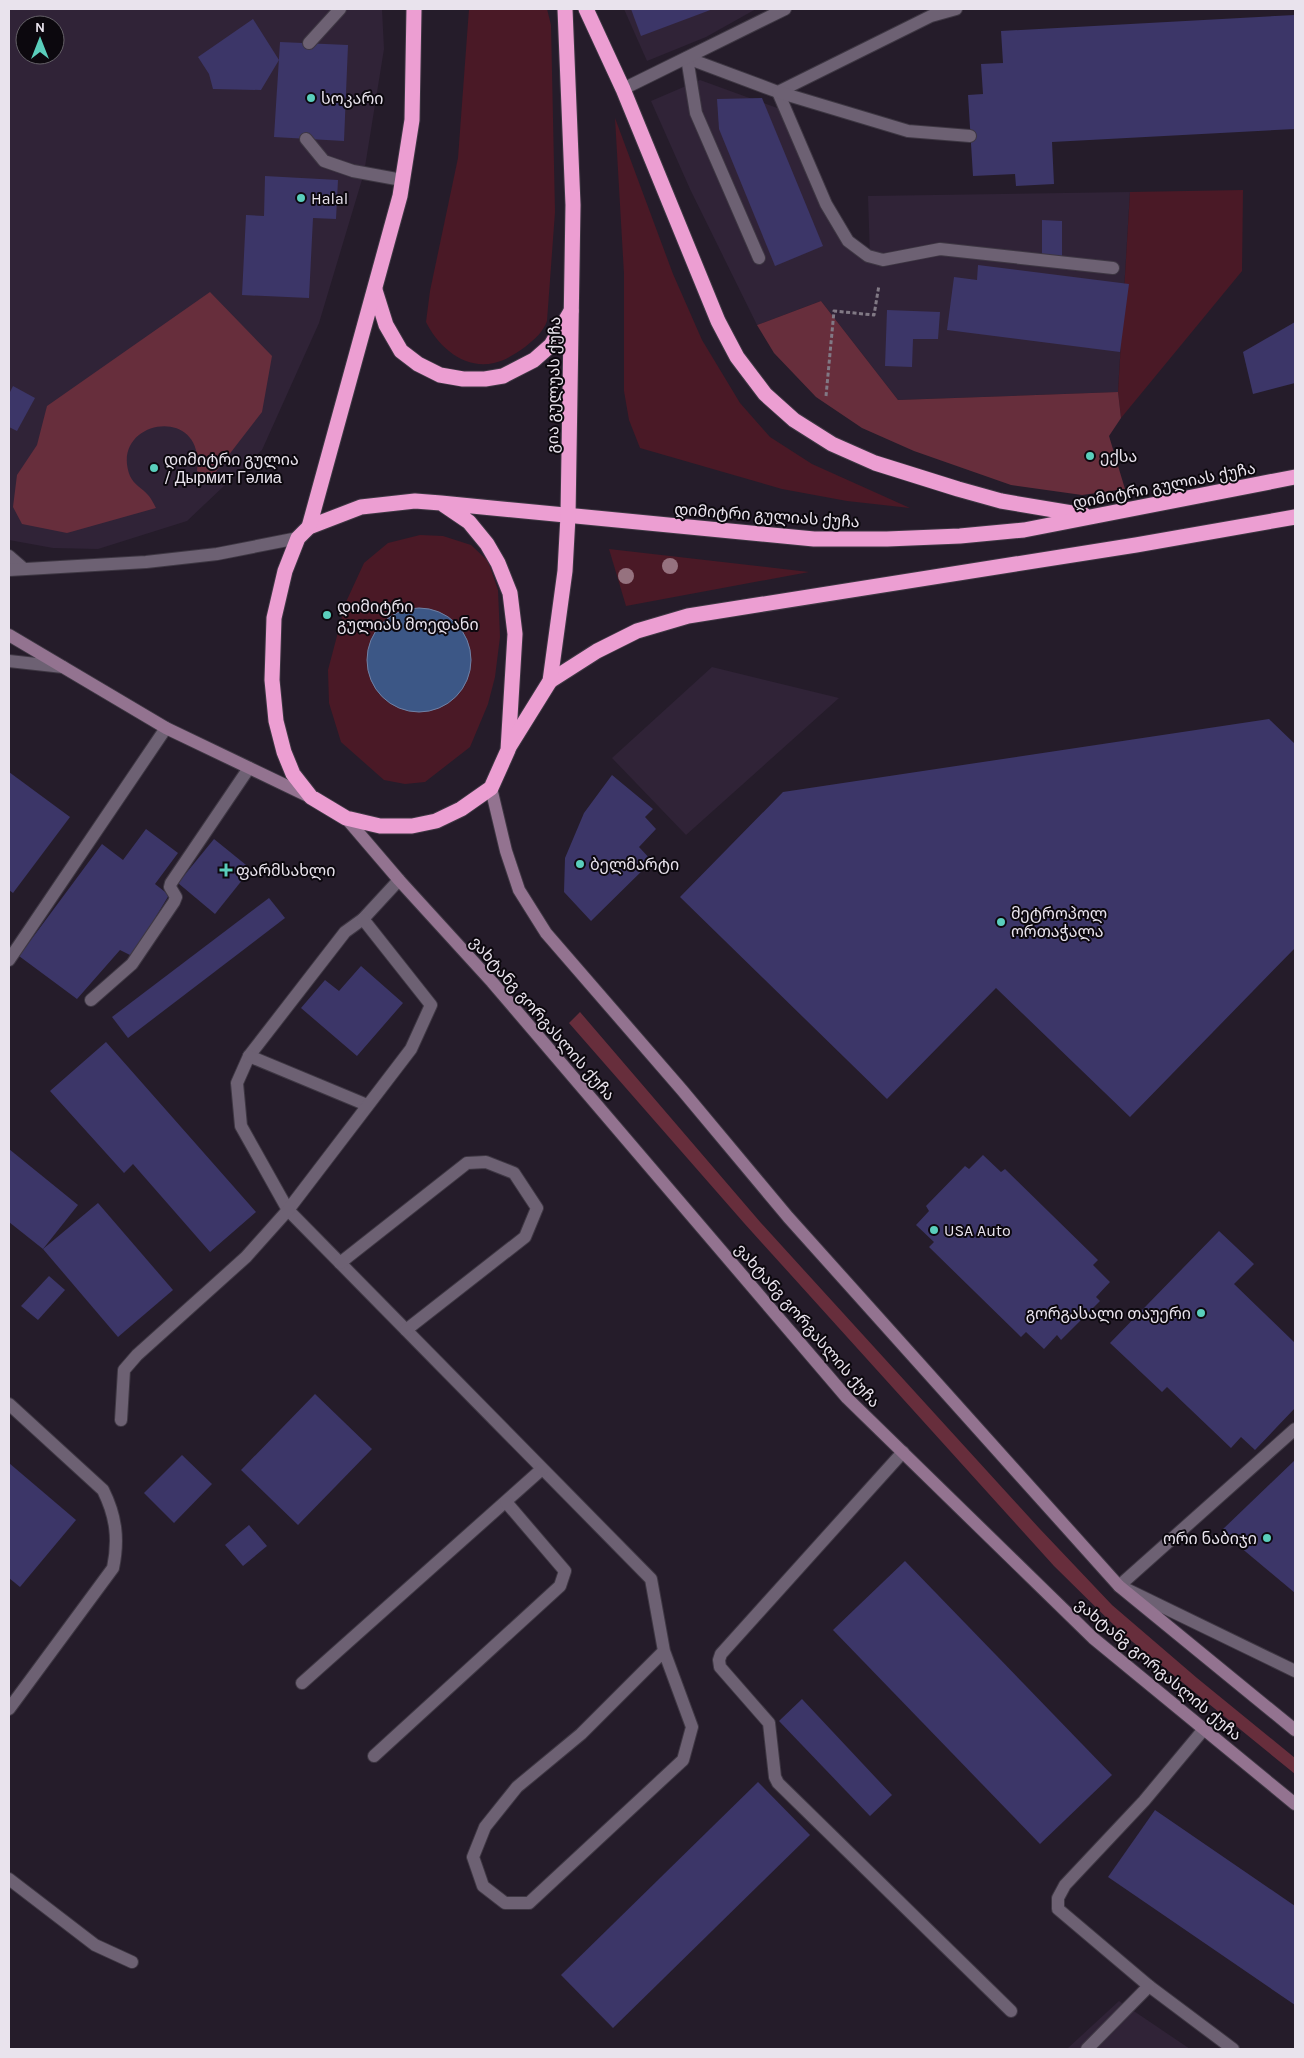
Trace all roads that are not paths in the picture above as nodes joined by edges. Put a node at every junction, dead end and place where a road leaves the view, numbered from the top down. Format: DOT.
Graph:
graph roads {
  1 [pos="340,9"];
  2 [pos="414,9"];
  3 [pos="565,9"];
  4 [pos="586,9"];
  5 [pos="785,9"];
  6 [pos="956,9"];
  7 [pos="309,43"];
  8 [pos="687,58"];
  9 [pos="623,89"];
  10 [pos="778,92"];
  11 [pos="970,136"];
  12 [pos="306,139"];
  13 [pos="402,180"];
  14 [pos="759,258"];
  15 [pos="1113,268"];
  16 [pos="375,290"];
  17 [pos="571,310"];
  18 [pos="1295,477"];
  19 [pos="441,503"];
  20 [pos="568,516"];
  21 [pos="1096,516"];
  22 [pos="1295,517"];
  23 [pos="304,532"];
  24 [pos="9,556"];
  25 [pos="9,570"];
  26 [pos="24,570"];
  27 [pos="9,635"];
  28 [pos="9,661"];
  29 [pos="62,666"];
  30 [pos="550,681"];
  31 [pos="166,728"];
  32 [pos="508,750"];
  33 [pos="249,768"];
  34 [pos="491,788"];
  35 [pos="311,797"];
  36 [pos="346,818"];
  37 [pos="399,880"];
  38 [pos="363,919"];
  39 [pos="9,960"];
  40 [pos="92,1000"];
  41 [pos="249,1056"];
  42 [pos="367,1105"];
  43 [pos="288,1210"];
  44 [pos="340,1263"];
  45 [pos="406,1330"];
  46 [pos="9,1404"];
  47 [pos="121,1420"];
  48 [pos="1295,1430"];
  49 [pos="904,1452"];
  50 [pos="542,1469"];
  51 [pos="506,1502"];
  52 [pos="1119,1586"];
  53 [pos="664,1651"];
  54 [pos="1295,1671"];
  55 [pos="302,1683"];
  56 [pos="9,1709"];
  57 [pos="1204,1729"];
  58 [pos="1295,1730"];
  59 [pos="374,1756"];
  60 [pos="1295,1804"];
  61 [pos="9,1879"];
  62 [pos="132,1962"];
  63 [pos="1149,1986"];
  64 [pos="1011,2011"];
  65 [pos="1087,2049"];
  66 [pos="1233,2049"];
  1 -- 7 [label="street"];
  2 -- 13 [label="highway"];
  3 -- 17 [label="highway, გია გულუას ქუჩა"];
  4 -- 9 [label="highway"];
  5 -- 8 [label="street"];
  6 -- 10 [label="street"];
  8 -- 9 [label="street"];
  8 -- 10 [label="street"];
  8 -- 14 [label="street"];
  9 -- 21 [label="highway"];
  10 -- 11 [label="street"];
  10 -- 15 [label="street"];
  12 -- 13 [label="street"];
  13 -- 16 [label="highway"];
  16 -- 17 [label="highway"];
  16 -- 23 [label="highway"];
  17 -- 20 [label="highway, გია გულუას ქუჩა"];
  18 -- 21 [label="highway, დიმიტრი გულიას ქუჩა"];
  19 -- 20 [label="highway, დიმიტრი გულიას ქუჩა"];
  19 -- 23 [label="highway, დიმიტრი გულიას ქუჩა"];
  19 -- 32 [label="highway"];
  20 -- 21 [label="highway, დიმიტრი გულიას ქუჩა"];
  20 -- 30 [label="highway, გია გულუას ქუჩა"];
  22 -- 30 [label="highway"];
  23 -- 26 [label="street"];
  23 -- 35 [label="highway"];
  24 -- 26 [label="street"];
  25 -- 26 [label="street"];
  27 -- 29 [label="street"];
  28 -- 29 [label="street"];
  29 -- 31 [label="street"];
  30 -- 32 [label="highway, გია გულუას ქუჩა"];
  31 -- 33 [label="street"];
  31 -- 39 [label="street"];
  32 -- 34 [label="highway"];
  33 -- 35 [label="street"];
  33 -- 40 [label="street"];
  34 -- 36 [label="highway"];
  34 -- 52 [label="street"];
  35 -- 36 [label="highway"];
  36 -- 37 [label="street, ვახტანგ გორგასლის ქუჩა"];
  37 -- 38 [label="street"];
  37 -- 49 [label="street, ვახტანგ გორგასლის ქუჩა"];
  38 -- 41 [label="street"];
  38 -- 42 [label="street"];
  41 -- 42 [label="street"];
  41 -- 43 [label="street"];
  42 -- 43 [label="street"];
  43 -- 44 [label="street"];
  43 -- 47 [label="street"];
  44 -- 45 [label="street"];
  44 -- 45 [label="street"];
  45 -- 50 [label="street"];
  46 -- 56 [label="street"];
  48 -- 52 [label="street"];
  49 -- 57 [label="street, ვახტანგ გორგასლის ქუჩა"];
  49 -- 64 [label="street"];
  50 -- 51 [label="street"];
  50 -- 53 [label="street"];
  51 -- 55 [label="street"];
  51 -- 59 [label="street"];
  52 -- 54 [label="street"];
  52 -- 58 [label="street"];
  53 -- 53 [label="street"];
  57 -- 60 [label="street, ვახტანგ გორგასლის ქუჩა"];
  57 -- 63 [label="street"];
  61 -- 62 [label="street"];
  63 -- 65 [label="street"];
  63 -- 66 [label="street"];
}
